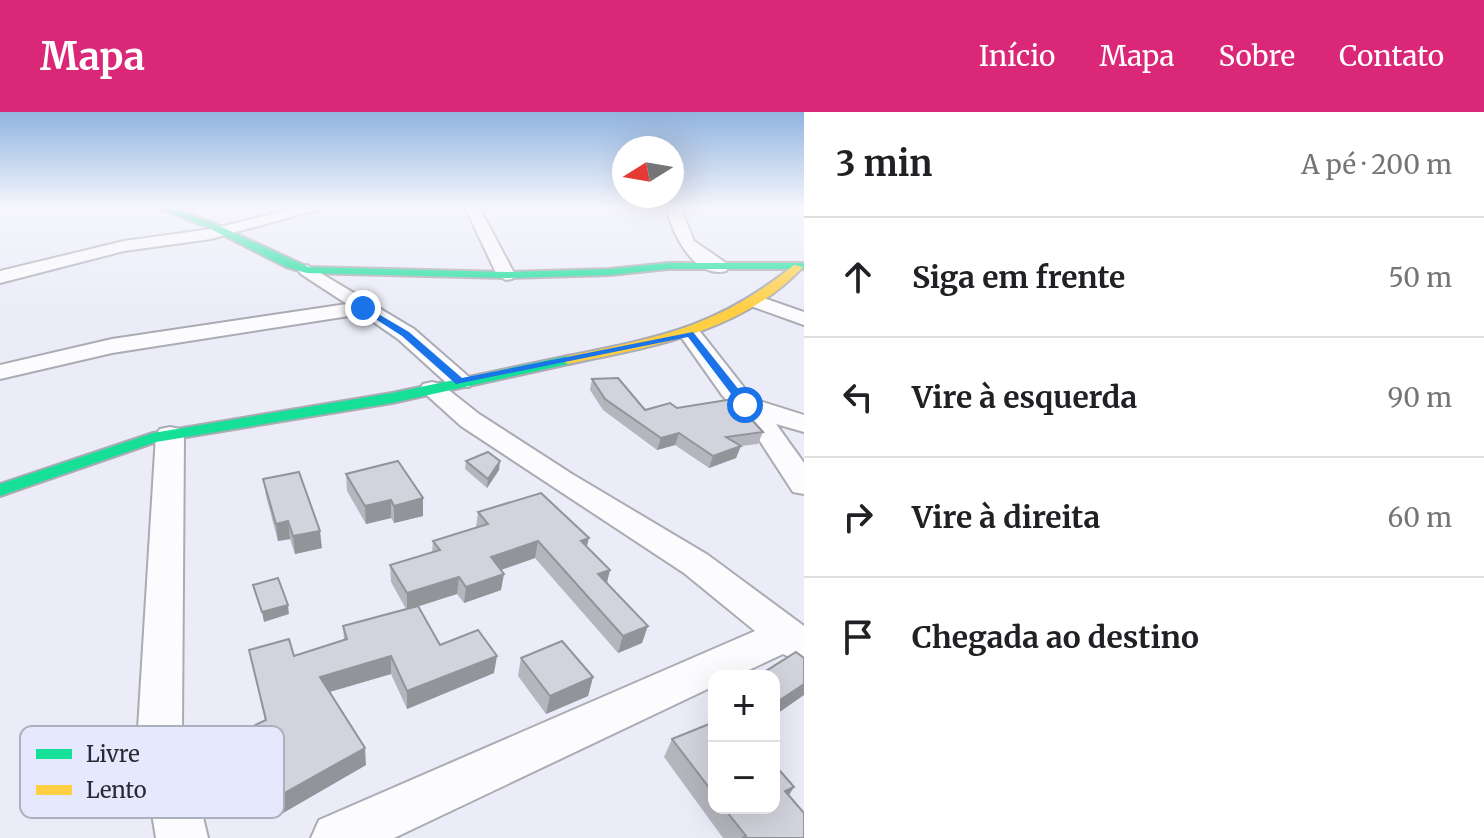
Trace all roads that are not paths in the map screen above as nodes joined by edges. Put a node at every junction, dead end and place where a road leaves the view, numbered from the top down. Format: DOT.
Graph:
graph roads {
  1 [pos="158,241"];
  2 [pos="242,241"];
  3 [pos="489,241"];
  4 [pos="685,241"];
  5 [pos="691,253"];
  6 [pos="668,266"];
  7 [pos="720,267"];
  8 [pos="801,267"];
  9 [pos="307,270"];
  10 [pos="506,275"];
  11 [pos="0,277"];
  12 [pos="758,302"];
  13 [pos="363,308"];
  14 [pos="804,319"];
  15 [pos="690,334"];
  16 [pos="0,372"];
  17 [pos="446,385"];
  18 [pos="745,405"];
  19 [pos="804,424"];
  20 [pos="170,435"];
  21 [pos="804,485"];
  22 [pos="0,490"];
  23 [pos="795,641"];
  24 [pos="160,726"];
  25 [pos="178,818"];
  26 [pos="182,838"];
  27 [pos="337,838"];
  1 -- 11 [label="street"];
  2 -- 9 [label="street"];
  3 -- 10 [label="street"];
  4 -- 5 [label="street"];
  5 -- 6 [label="street"];
  5 -- 7 [label="street"];
  6 -- 7 [label="street"];
  6 -- 10 [label="street"];
  7 -- 8 [label="street"];
  8 -- 12 [label="street"];
  9 -- 10 [label="street"];
  9 -- 13 [label="street"];
  12 -- 14 [label="street"];
  12 -- 15 [label="street"];
  13 -- 16 [label="street"];
  13 -- 17 [label="street"];
  15 -- 17 [label="street"];
  15 -- 18 [label="street"];
  17 -- 20 [label="street"];
  17 -- 23 [label="street"];
  18 -- 19 [label="street"];
  18 -- 21 [label="street"];
  20 -- 22 [label="street"];
  20 -- 24 [label="street"];
  23 -- 27 [label="street"];
  25 -- 26 [label="street"];
}
